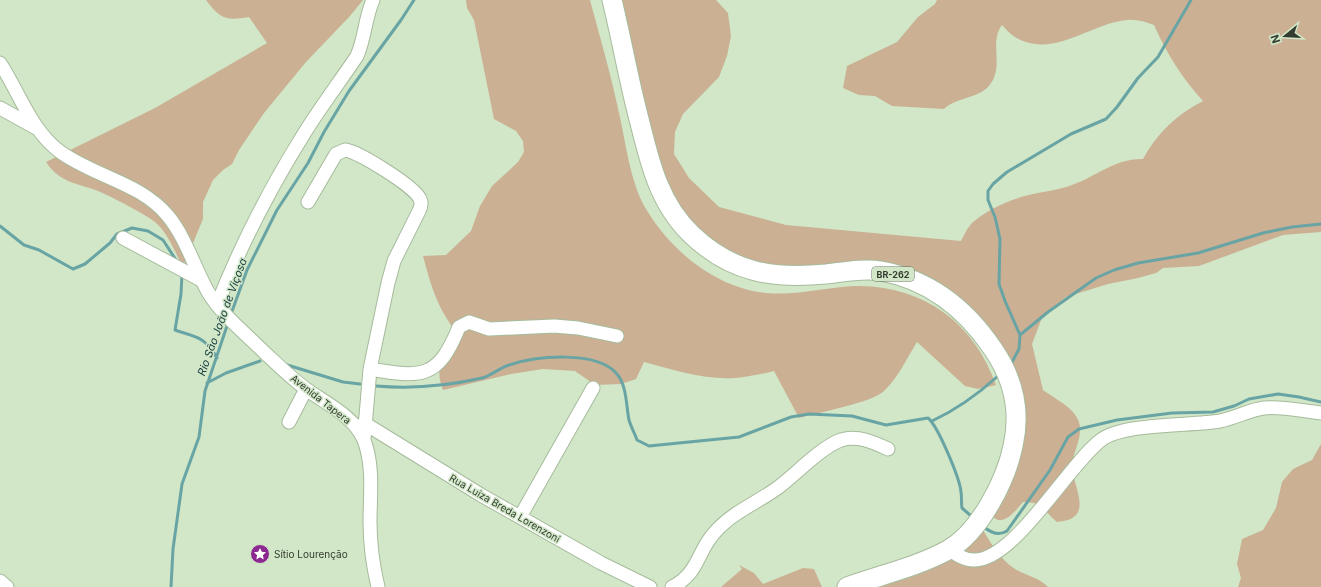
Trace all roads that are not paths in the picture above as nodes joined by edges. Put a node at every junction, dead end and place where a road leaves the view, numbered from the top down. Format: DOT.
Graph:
graph roads {
  1 [pos="373,0"];
  2 [pos="612,0"];
  3 [pos="0,63"];
  4 [pos="0,108"];
  5 [pos="41,131"];
  6 [pos="308,202"];
  7 [pos="123,238"];
  8 [pos="201,280"];
  9 [pos="219,308"];
  10 [pos="617,336"];
  11 [pos="370,369"];
  12 [pos="593,388"];
  13 [pos="306,389"];
  14 [pos="1321,414"];
  15 [pos="289,422"];
  16 [pos="364,423"];
  17 [pos="364,439"];
  18 [pos="888,449"];
  19 [pos="520,517"];
  20 [pos="949,549"];
  21 [pos="0,581"];
  22 [pos="7,587"];
  23 [pos="378,587"];
  24 [pos="650,587"];
  25 [pos="672,587"];
  26 [pos="847,587"];
  1 -- 9 [label="street"];
  2 -- 20 [label="highway, BR-262"];
  3 -- 5 [label="street"];
  4 -- 5 [label="street"];
  5 -- 8 [label="street, Avenida Tapera"];
  6 -- 11 [label="street"];
  7 -- 8 [label="street"];
  8 -- 9 [label="street, Avenida Tapera"];
  9 -- 13 [label="street, Avenida Tapera"];
  10 -- 11 [label="street"];
  11 -- 16 [label="street"];
  12 -- 19 [label="street"];
  13 -- 15 [label="street"];
  13 -- 17 [label="street, Avenida Tapera"];
  14 -- 20 [label="street"];
  16 -- 17 [label="street"];
  16 -- 19 [label="street, Rua Luiza Breda Lorenzoni"];
  17 -- 23 [label="street, Avenida Tapera"];
  18 -- 25 [label="street"];
  19 -- 24 [label="street, Rua Luiza Breda Lorenzoni"];
  20 -- 26 [label="highway, BR-262"];
  21 -- 22 [label="street"];
}
